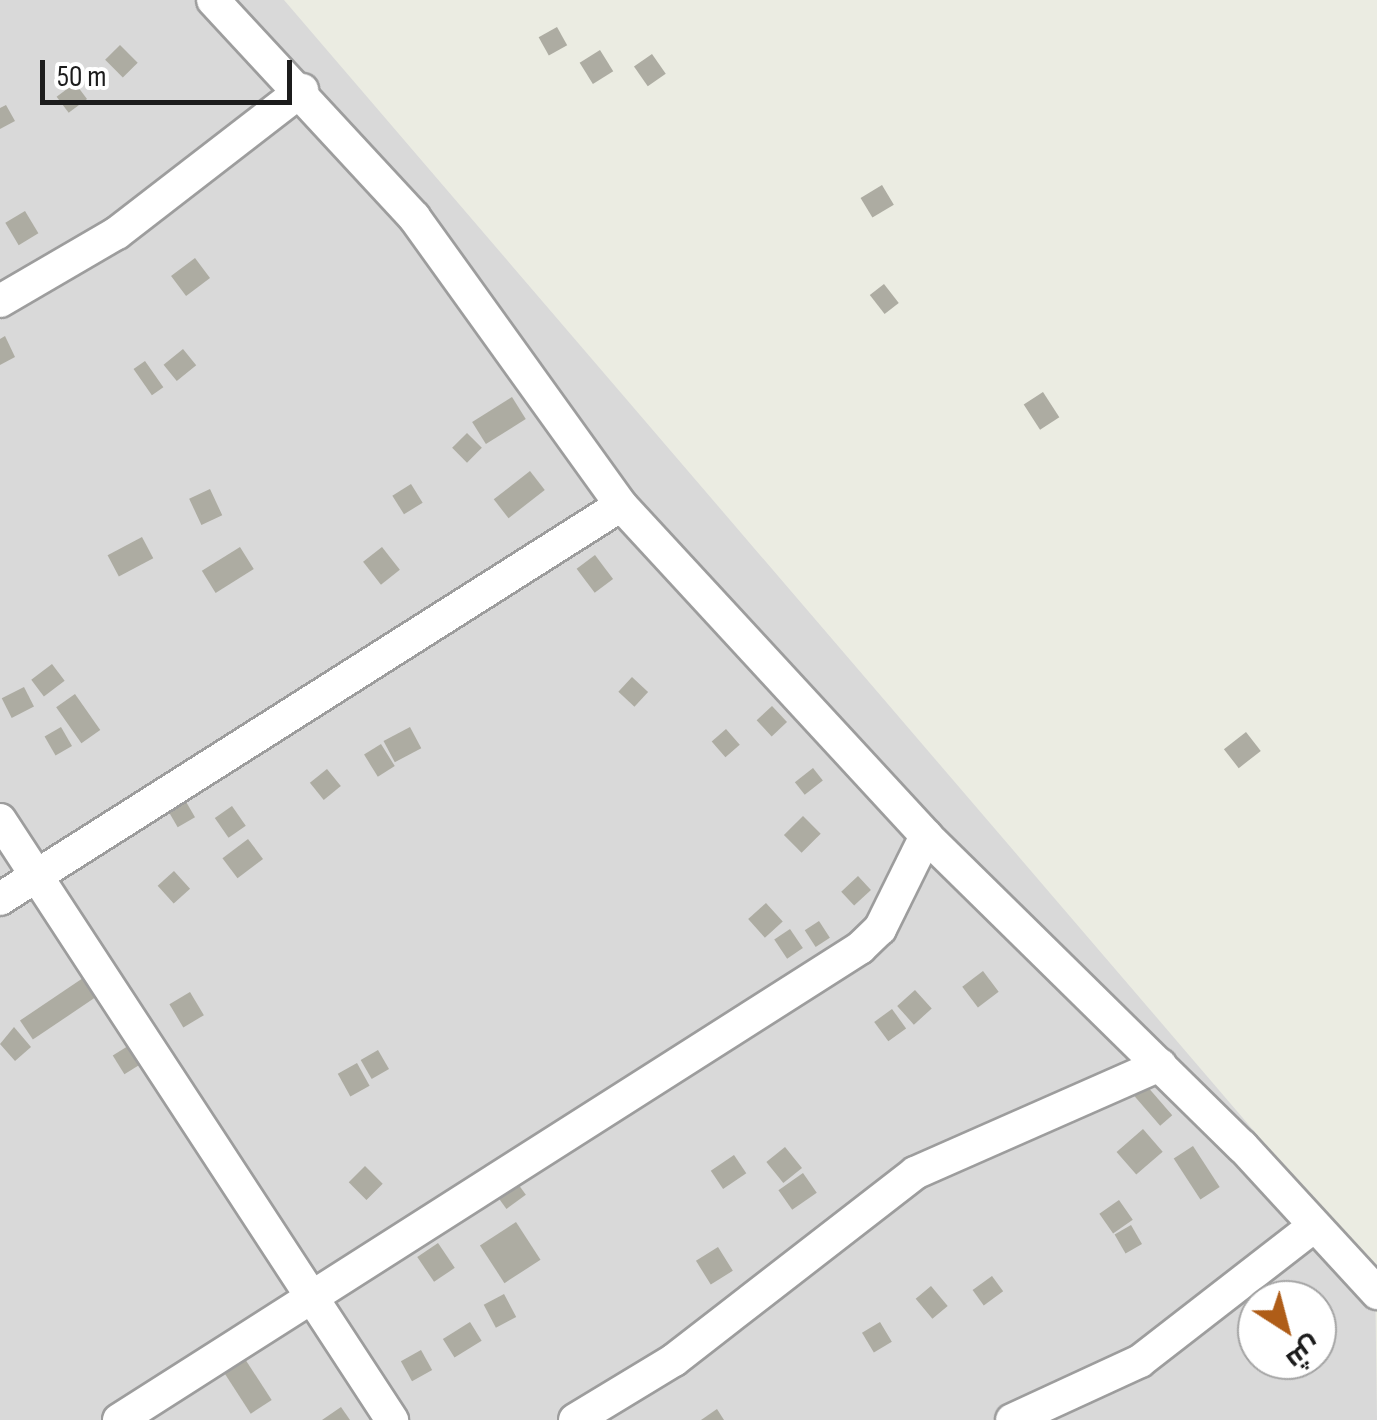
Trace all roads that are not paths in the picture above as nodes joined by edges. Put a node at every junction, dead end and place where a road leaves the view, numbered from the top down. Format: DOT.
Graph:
graph roads {
  1 [pos="213,0"];
  2 [pos="302,90"];
  3 [pos="0,301"];
  4 [pos="621,504"];
  5 [pos="0,820"];
  6 [pos="926,836"];
  7 [pos="34,877"];
  8 [pos="0,898"];
  9 [pos="1160,1066"];
  10 [pos="1314,1226"];
  11 [pos="1377,1293"];
  12 [pos="311,1294"];
  13 [pos="120,1420"];
  14 [pos="392,1420"];
  15 [pos="575,1420"];
  16 [pos="1012,1420"];
  1 -- 2 [label="street"];
  2 -- 3 [label="street"];
  2 -- 4 [label="street"];
  4 -- 6 [label="street"];
  4 -- 7 [label="street"];
  5 -- 7 [label="street"];
  6 -- 9 [label="street"];
  6 -- 12 [label="street"];
  7 -- 8 [label="street"];
  7 -- 12 [label="street"];
  9 -- 10 [label="street"];
  9 -- 15 [label="street"];
  10 -- 11 [label="street"];
  10 -- 16 [label="street"];
  12 -- 13 [label="street"];
  12 -- 14 [label="street"];
}
